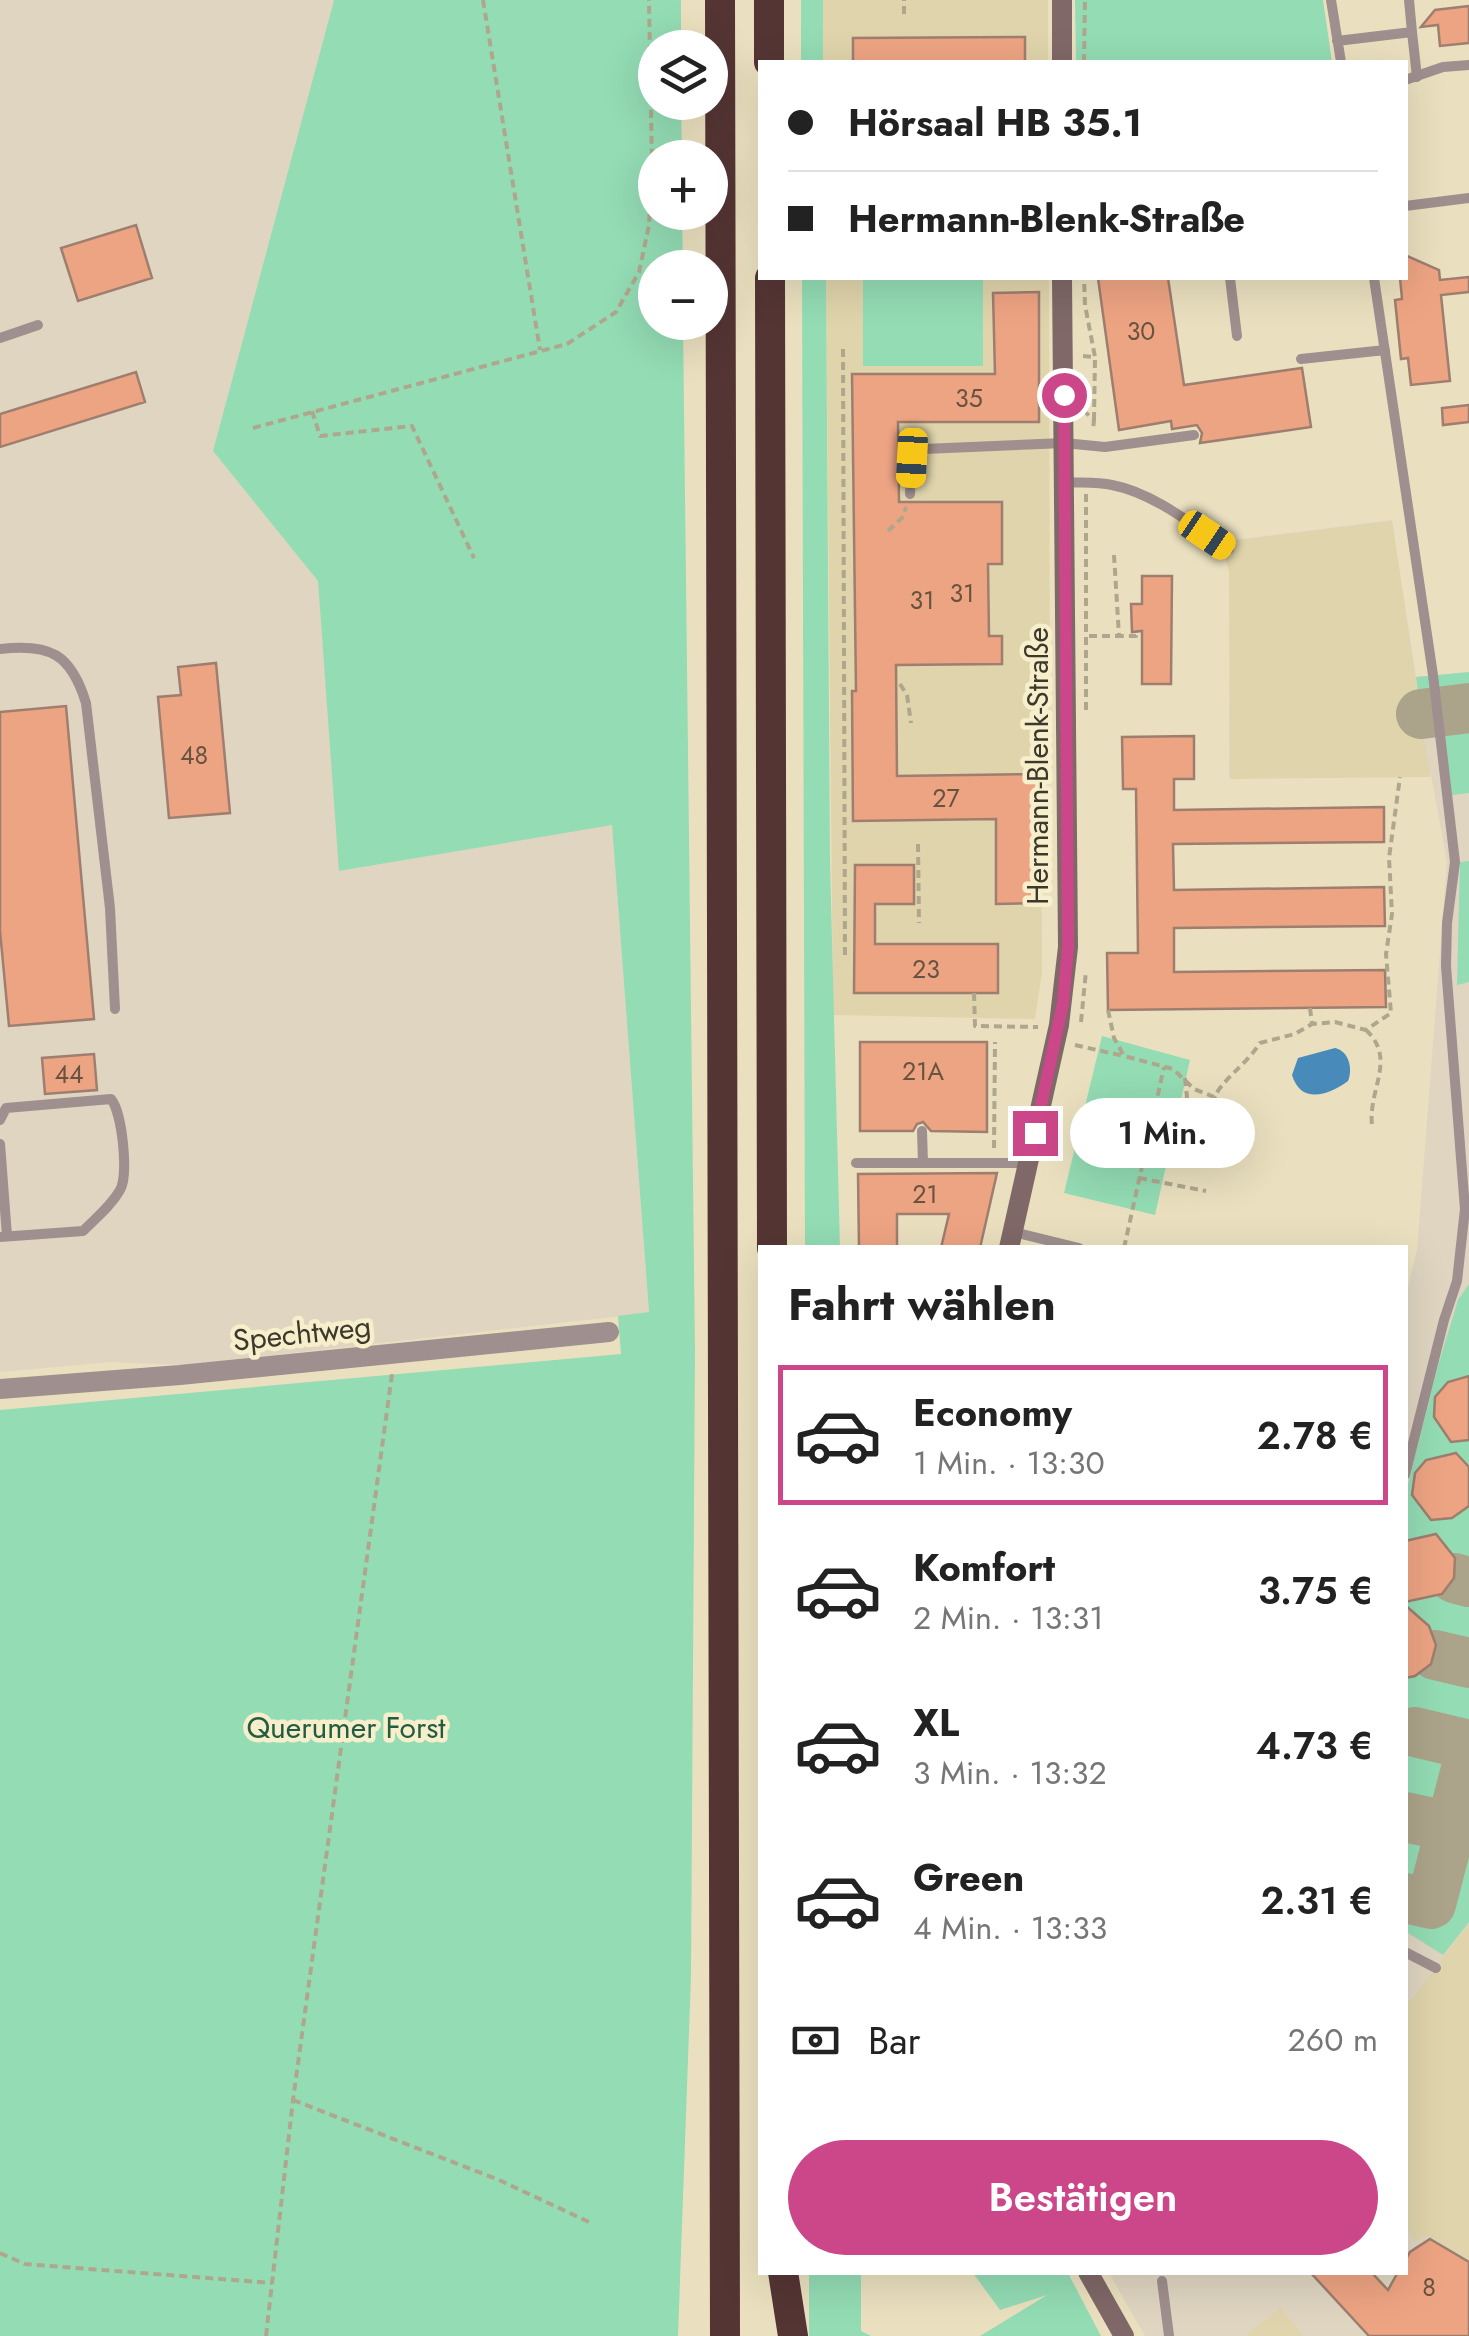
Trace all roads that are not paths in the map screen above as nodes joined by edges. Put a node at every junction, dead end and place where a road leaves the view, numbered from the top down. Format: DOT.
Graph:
graph roads {
  1 [pos="720,0"];
  2 [pos="769,0"];
  3 [pos="1062,0"];
  4 [pos="1331,0"];
  5 [pos="1409,0"];
  6 [pos="1412,32"];
  7 [pos="1337,40"];
  8 [pos="769,60"];
  9 [pos="1062,60"];
  10 [pos="1340,60"];
  11 [pos="1469,65"];
  12 [pos="1417,77"];
  13 [pos="1408,79"];
  14 [pos="1469,198"];
  15 [pos="1408,206"];
  16 [pos="770,280"];
  17 [pos="1062,280"];
  18 [pos="1230,280"];
  19 [pos="1374,280"];
  20 [pos="38,326"];
  21 [pos="1237,336"];
  22 [pos="0,338"];
  23 [pos="1385,350"];
  24 [pos="1301,359"];
  25 [pos="1194,434"];
  26 [pos="1064,442"];
  27 [pos="1065,482"];
  28 [pos="910,494"];
  29 [pos="1229,549"];
  30 [pos="0,648"];
  31 [pos="115,1009"];
  32 [pos="0,1120"];
  33 [pos="922,1131"];
  34 [pos="0,1144"];
  35 [pos="856,1162"];
  36 [pos="923,1163"];
  37 [pos="1028,1163"];
  38 [pos="4,1236"];
  39 [pos="1010,1240"];
  40 [pos="772,1245"];
  41 [pos="1054,1245"];
  42 [pos="1469,1266"];
  43 [pos="1457,1281"];
  44 [pos="609,1332"];
  45 [pos="0,1389"];
  46 [pos="1408,1463"];
  47 [pos="1408,1954"];
  48 [pos="1436,1968"];
  49 [pos="724,2260"];
  50 [pos="773,2275"];
  51 [pos="783,2275"];
  52 [pos="1090,2275"];
  53 [pos="1162,2280"];
  54 [pos="703,2336"];
  55 [pos="725,2336"];
  56 [pos="773,2336"];
  57 [pos="793,2336"];
  58 [pos="1124,2336"];
  59 [pos="1169,2336"];
  1 -- 49 [label="highway"];
  2 -- 8 [label="highway"];
  3 -- 9 [label="street"];
  4 -- 7 [label="lane"];
  5 -- 6 [label="lane"];
  6 -- 7 [label="lane"];
  6 -- 12 [label="lane"];
  7 -- 10 [label="lane"];
  11 -- 12 [label="lane"];
  12 -- 13 [label="lane"];
  14 -- 15 [label="lane"];
  16 -- 40 [label="highway"];
  17 -- 26 [label="street, Hermann-Blenk-Straße"];
  18 -- 21 [label="lane"];
  19 -- 23 [label="lane"];
  20 -- 22 [label="lane"];
  23 -- 24 [label="lane"];
  23 -- 43 [label="lane"];
  25 -- 26 [label="lane"];
  26 -- 27 [label="street, Hermann-Blenk-Straße"];
  26 -- 28 [label="lane"];
  27 -- 29 [label="lane"];
  27 -- 37 [label="street, Hermann-Blenk-Straße"];
  30 -- 31 [label="lane"];
  32 -- 38 [label="lane"];
  33 -- 36 [label="lane"];
  34 -- 38 [label="lane"];
  35 -- 36 [label="lane"];
  36 -- 37 [label="lane"];
  37 -- 39 [label="street, Hermann-Blenk-Straße"];
  39 -- 41 [label="lane"];
  42 -- 43 [label="lane"];
  43 -- 46 [label="lane"];
  44 -- 45 [label="street, Spechtweg"];
  47 -- 48 [label="lane"];
  49 -- 54 [label="highway"];
  49 -- 55 [label="highway"];
  50 -- 56 [label="highway"];
  51 -- 57 [label="highway"];
  52 -- 58 [label="street"];
  53 -- 59 [label="lane"];
}
